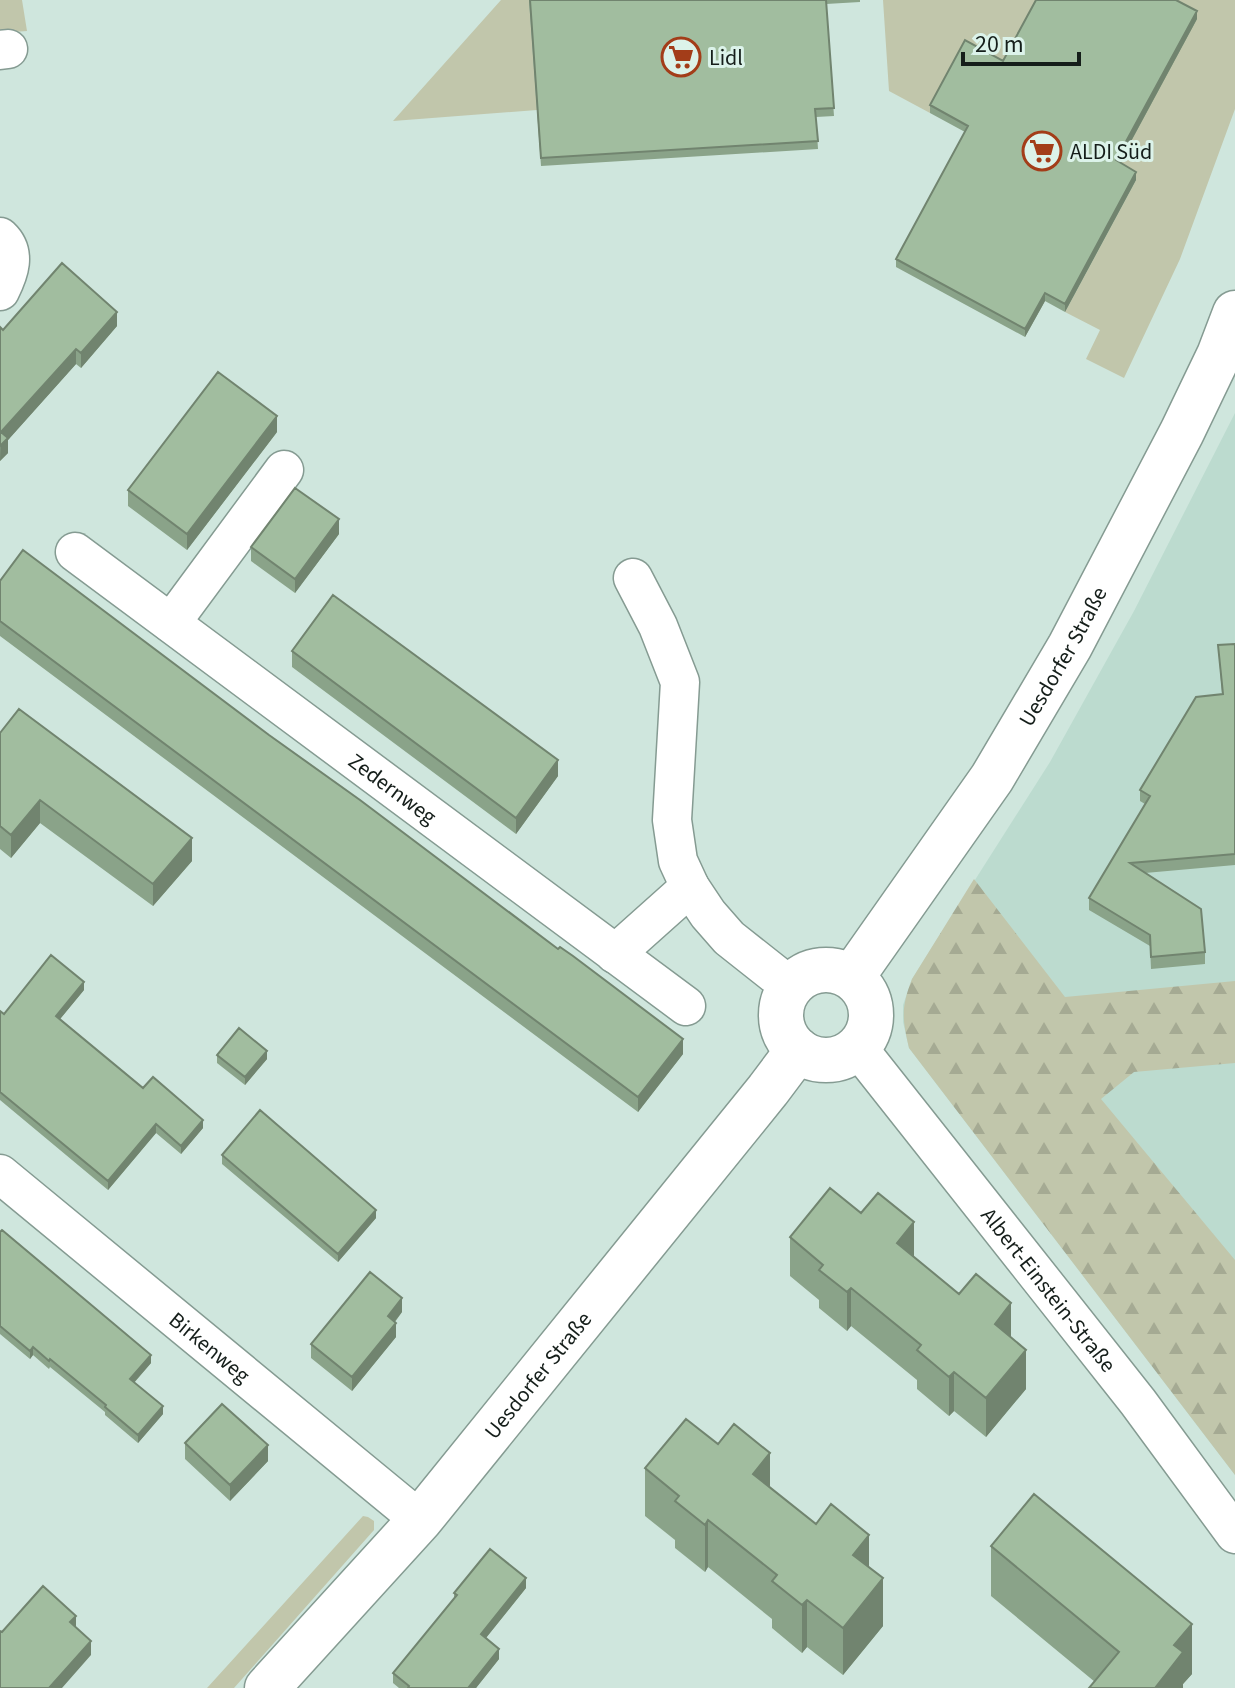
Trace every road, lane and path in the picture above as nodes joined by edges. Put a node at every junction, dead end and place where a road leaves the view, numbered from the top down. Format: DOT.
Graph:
graph roads {
  1 [pos="4,242"];
  2 [pos="0,291"];
  3 [pos="1235,313"];
  4 [pos="1227,358"];
  5 [pos="284,470"];
  6 [pos="75,552"];
  7 [pos="633,578"];
  8 [pos="171,623"];
  9 [pos="690,887"];
  10 [pos="615,954"];
  11 [pos="852,977"];
  12 [pos="791,987"];
  13 [pos="686,1006"];
  14 [pos="858,1048"];
  15 [pos="798,1050"];
  16 [pos="0,1174"];
  17 [pos="420,1520"];
  18 [pos="1235,1534"];
  19 [pos="267,1688"];
  1 -- 2 [label="street"];
  3 -- 4 [label="street, Uesdorfer Straße"];
  4 -- 11 [label="street, Uesdorfer Straße"];
  5 -- 8 [label="street"];
  6 -- 8 [label="street, Zedernweg"];
  7 -- 9 [label="street"];
  8 -- 10 [label="street, Zedernweg"];
  9 -- 10 [label="street"];
  9 -- 12 [label="street"];
  10 -- 13 [label="street, Zedernweg"];
  11 -- 12 [label="street"];
  11 -- 14 [label="street"];
  12 -- 15 [label="street"];
  14 -- 15 [label="street"];
  14 -- 18 [label="street, Albert-Einstein-Straße"];
  15 -- 17 [label="street, Uesdorfer Straße"];
  16 -- 17 [label="street, Birkenweg"];
  17 -- 19 [label="street, Uesdorfer Straße"];
}
